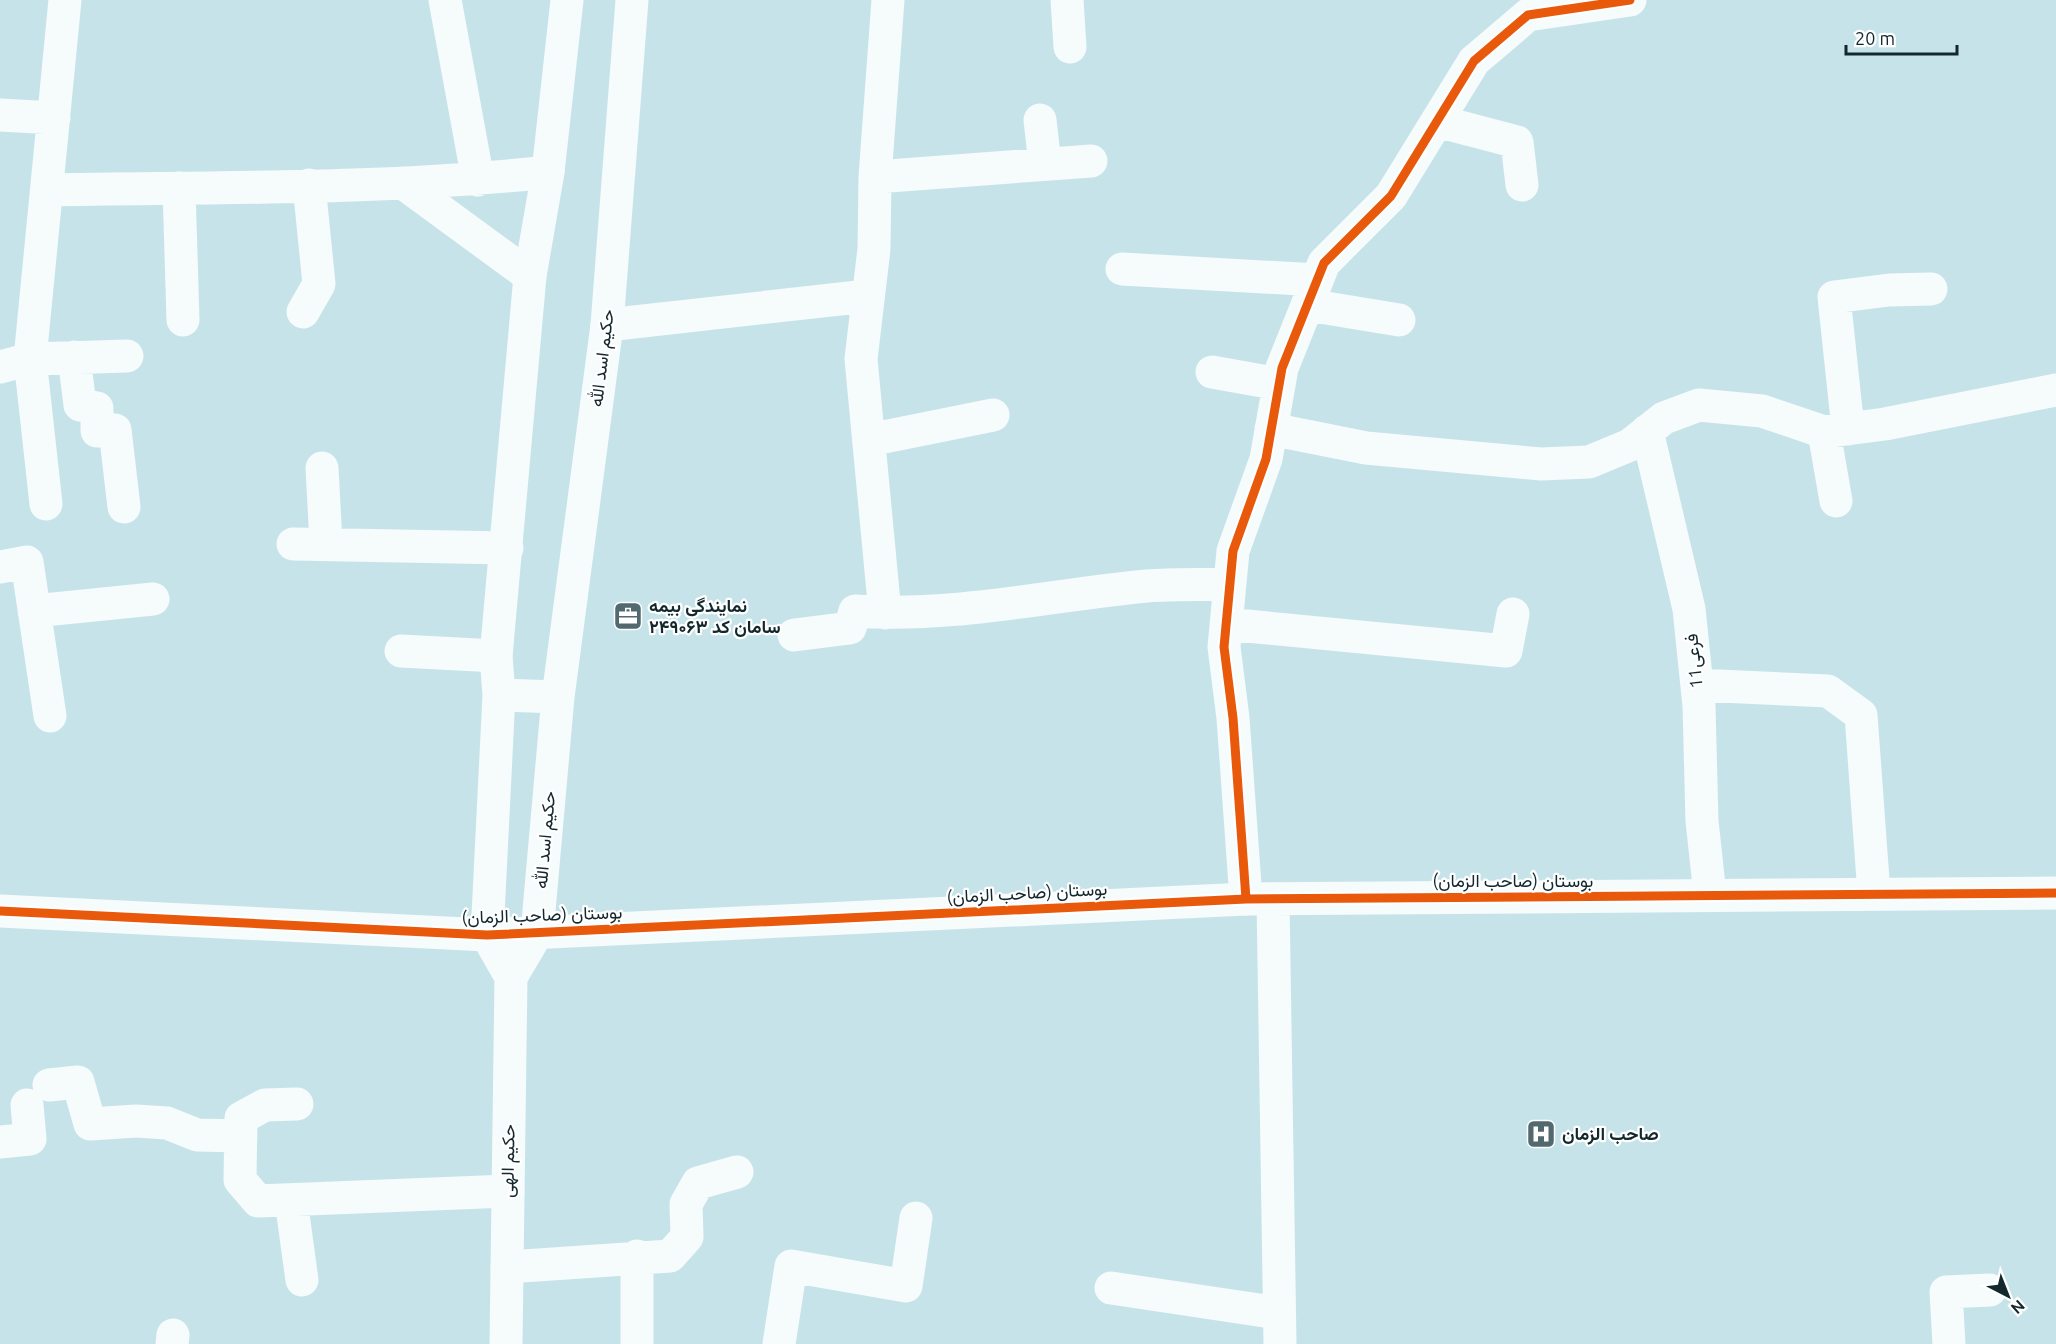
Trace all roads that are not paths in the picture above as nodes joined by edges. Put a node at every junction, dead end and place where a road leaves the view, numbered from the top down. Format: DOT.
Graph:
graph roads {
  1 [pos="65,0"];
  2 [pos="445,0"];
  3 [pos="567,0"];
  4 [pos="632,0"];
  5 [pos="888,0"];
  6 [pos="1068,0"];
  7 [pos="1630,0"];
  8 [pos="1514,14"];
  9 [pos="1070,47"];
  10 [pos="0,115"];
  11 [pos="54,118"];
  12 [pos="1040,120"];
  13 [pos="1437,121"];
  14 [pos="1092,161"];
  15 [pos="1045,164"];
  16 [pos="548,172"];
  17 [pos="875,177"];
  18 [pos="478,180"];
  19 [pos="403,183"];
  20 [pos="309,185"];
  21 [pos="1522,185"];
  22 [pos="179,188"];
  23 [pos="47,190"];
  24 [pos="1122,269"];
  25 [pos="530,276"];
  26 [pos="1931,290"];
  27 [pos="1312,292"];
  28 [pos="867,296"];
  29 [pos="303,312"];
  30 [pos="183,320"];
  31 [pos="1399,320"];
  32 [pos="607,325"];
  33 [pos="127,356"];
  34 [pos="74,357"];
  35 [pos="15,363"];
  36 [pos="1212,372"];
  37 [pos="1279,384"];
  38 [pos="2056,390"];
  39 [pos="993,415"];
  40 [pos="1271,429"];
  41 [pos="1836,430"];
  42 [pos="1647,431"];
  43 [pos="869,440"];
  44 [pos="322,468"];
  45 [pos="1836,501"];
  46 [pos="45,504"];
  47 [pos="124,507"];
  48 [pos="326,543"];
  49 [pos="293,544"];
  50 [pos="507,548"];
  51 [pos="0,567"];
  52 [pos="1230,584"];
  53 [pos="153,599"];
  54 [pos="34,612"];
  55 [pos="885,613"];
  56 [pos="1513,614"];
  57 [pos="1226,624"];
  58 [pos="794,635"];
  59 [pos="401,651"];
  60 [pos="496,656"];
  61 [pos="1697,685"];
  62 [pos="499,695"];
  63 [pos="558,697"];
  64 [pos="50,716"];
  65 [pos="2056,892"];
  66 [pos="1874,894"];
  67 [pos="1710,896"];
  68 [pos="1259,899"];
  69 [pos="0,911"];
  70 [pos="537,933"];
  71 [pos="487,935"];
  72 [pos="511,978"];
  73 [pos="297,1104"];
  74 [pos="241,1136"];
  75 [pos="0,1142"];
  76 [pos="737,1172"];
  77 [pos="508,1191"];
  78 [pos="291,1200"];
  79 [pos="916,1218"];
  80 [pos="637,1256"];
  81 [pos="507,1267"];
  82 [pos="302,1280"];
  83 [pos="1111,1288"];
  84 [pos="1990,1290"];
  85 [pos="1279,1328"];
  86 [pos="506,1344"];
  87 [pos="637,1344"];
  88 [pos="779,1344"];
  89 [pos="1949,1344"];
  1 -- 11 [label="street"];
  2 -- 18 [label="street"];
  3 -- 16 [label="street"];
  4 -- 32 [label="street, حکیم اسد الله"];
  5 -- 17 [label="street"];
  6 -- 9 [label="street"];
  7 -- 8 [label="street"];
  8 -- 13 [label="street"];
  10 -- 11 [label="street"];
  11 -- 23 [label="street"];
  12 -- 15 [label="street"];
  13 -- 21 [label="street"];
  13 -- 27 [label="street"];
  14 -- 15 [label="street"];
  15 -- 17 [label="street"];
  16 -- 18 [label="street"];
  16 -- 25 [label="street"];
  17 -- 28 [label="street"];
  18 -- 19 [label="street"];
  19 -- 20 [label="street"];
  19 -- 25 [label="street"];
  20 -- 22 [label="street"];
  20 -- 29 [label="street"];
  22 -- 23 [label="street"];
  22 -- 30 [label="street"];
  23 -- 35 [label="street"];
  24 -- 27 [label="street"];
  25 -- 50 [label="street"];
  26 -- 41 [label="street"];
  27 -- 31 [label="street"];
  27 -- 37 [label="street"];
  28 -- 32 [label="street"];
  28 -- 43 [label="street"];
  32 -- 63 [label="street, حکیم اسد الله"];
  33 -- 34 [label="street"];
  34 -- 35 [label="street"];
  34 -- 47 [label="street"];
  35 -- 46 [label="street"];
  36 -- 37 [label="street"];
  37 -- 40 [label="street"];
  38 -- 41 [label="street"];
  39 -- 43 [label="street"];
  40 -- 42 [label="street"];
  40 -- 52 [label="street"];
  41 -- 42 [label="street"];
  41 -- 45 [label="street"];
  42 -- 61 [label="street, فرعی11"];
  43 -- 55 [label="street"];
  44 -- 48 [label="street"];
  48 -- 49 [label="street"];
  48 -- 50 [label="street"];
  50 -- 60 [label="street"];
  51 -- 54 [label="street"];
  52 -- 55 [label="street"];
  52 -- 57 [label="street"];
  53 -- 54 [label="street"];
  54 -- 64 [label="street"];
  55 -- 58 [label="street"];
  56 -- 57 [label="street"];
  57 -- 68 [label="street"];
  59 -- 60 [label="street"];
  60 -- 62 [label="street"];
  61 -- 66 [label="street"];
  61 -- 67 [label="street, فرعی11"];
  62 -- 63 [label="street"];
  62 -- 71 [label="street"];
  63 -- 70 [label="street, حکیم اسد الله"];
  65 -- 66 [label="street, بوستان (صاحب الزمان)"];
  66 -- 67 [label="street, بوستان (صاحب الزمان)"];
  67 -- 68 [label="street, بوستان (صاحب الزمان)"];
  68 -- 70 [label="street, بوستان (صاحب الزمان)"];
  68 -- 85 [label="street"];
  69 -- 71 [label="street, بوستان (صاحب الزمان)"];
  70 -- 71 [label="street, بوستان (صاحب الزمان)"];
  70 -- 72 [label="street, حکیم اسد الله"];
  71 -- 72 [label="street"];
  72 -- 77 [label="street, حکیم الهی"];
  73 -- 74 [label="street"];
  74 -- 75 [label="street"];
  74 -- 78 [label="street"];
  76 -- 80 [label="street"];
  77 -- 78 [label="street"];
  77 -- 81 [label="street, حکیم الهی"];
  78 -- 82 [label="street"];
  79 -- 88 [label="street"];
  80 -- 81 [label="street"];
  80 -- 87 [label="street"];
  81 -- 86 [label="street, حکیم الهی"];
  83 -- 85 [label="street"];
  84 -- 89 [label="street"];
}
